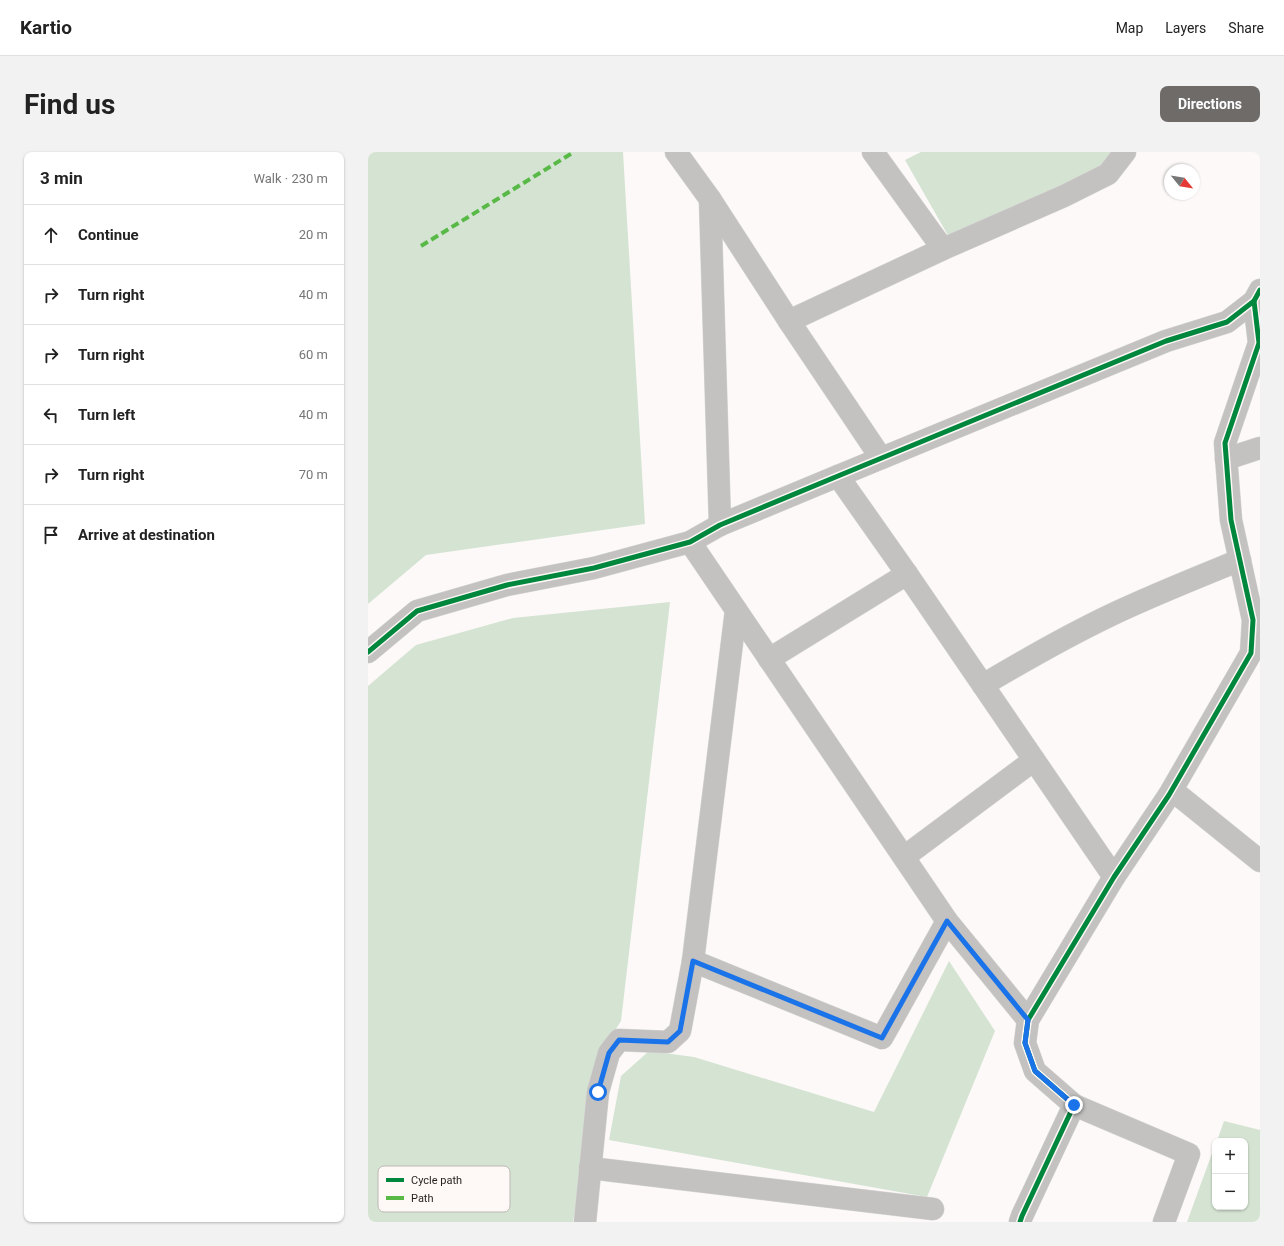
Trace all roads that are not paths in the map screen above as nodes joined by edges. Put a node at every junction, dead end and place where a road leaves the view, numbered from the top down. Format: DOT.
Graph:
graph roads {
  1 [pos="676,152"];
  2 [pos="873,152"];
  3 [pos="1125,152"];
  4 [pos="710,199"];
  5 [pos="943,249"];
  6 [pos="1257,295"];
  7 [pos="789,321"];
  8 [pos="1260,448"];
  9 [pos="881,458"];
  10 [pos="1226,459"];
  11 [pos="838,476"];
  12 [pos="720,525"];
  13 [pos="690,542"];
  14 [pos="1240,560"];
  15 [pos="907,574"];
  16 [pos="736,610"];
  17 [pos="368,652"];
  18 [pos="1255,655"];
  19 [pos="769,658"];
  20 [pos="983,685"];
  21 [pos="1034,760"];
  22 [pos="1172,790"];
  23 [pos="904,857"];
  24 [pos="1260,861"];
  25 [pos="1114,877"];
  26 [pos="947,921"];
  27 [pos="693,961"];
  28 [pos="1028,1020"];
  29 [pos="1074,1105"];
  30 [pos="590,1168"];
  31 [pos="933,1209"];
  32 [pos="585,1222"];
  33 [pos="1020,1222"];
  34 [pos="1164,1222"];
  1 -- 4 [label="street"];
  2 -- 5 [label="street"];
  3 -- 5 [label="street"];
  4 -- 7 [label="street"];
  4 -- 12 [label="street"];
  5 -- 7 [label="street"];
  6 -- 9 [label="street"];
  6 -- 10 [label="street"];
  7 -- 9 [label="street"];
  8 -- 10 [label="street"];
  9 -- 11 [label="street"];
  10 -- 14 [label="street"];
  11 -- 12 [label="street"];
  11 -- 15 [label="street"];
  12 -- 13 [label="street"];
  13 -- 16 [label="street"];
  13 -- 17 [label="street"];
  14 -- 18 [label="street"];
  14 -- 20 [label="street"];
  15 -- 19 [label="street"];
  15 -- 20 [label="street"];
  16 -- 19 [label="street"];
  16 -- 27 [label="street"];
  18 -- 22 [label="street"];
  19 -- 23 [label="street"];
  20 -- 21 [label="street"];
  21 -- 23 [label="street"];
  21 -- 25 [label="street"];
  22 -- 24 [label="street"];
  22 -- 25 [label="street"];
  23 -- 26 [label="street"];
  25 -- 28 [label="street"];
  26 -- 27 [label="street"];
  26 -- 28 [label="street"];
  27 -- 30 [label="street"];
  28 -- 29 [label="street"];
  29 -- 33 [label="street"];
  29 -- 34 [label="street"];
  30 -- 31 [label="street"];
  30 -- 32 [label="street"];
}
